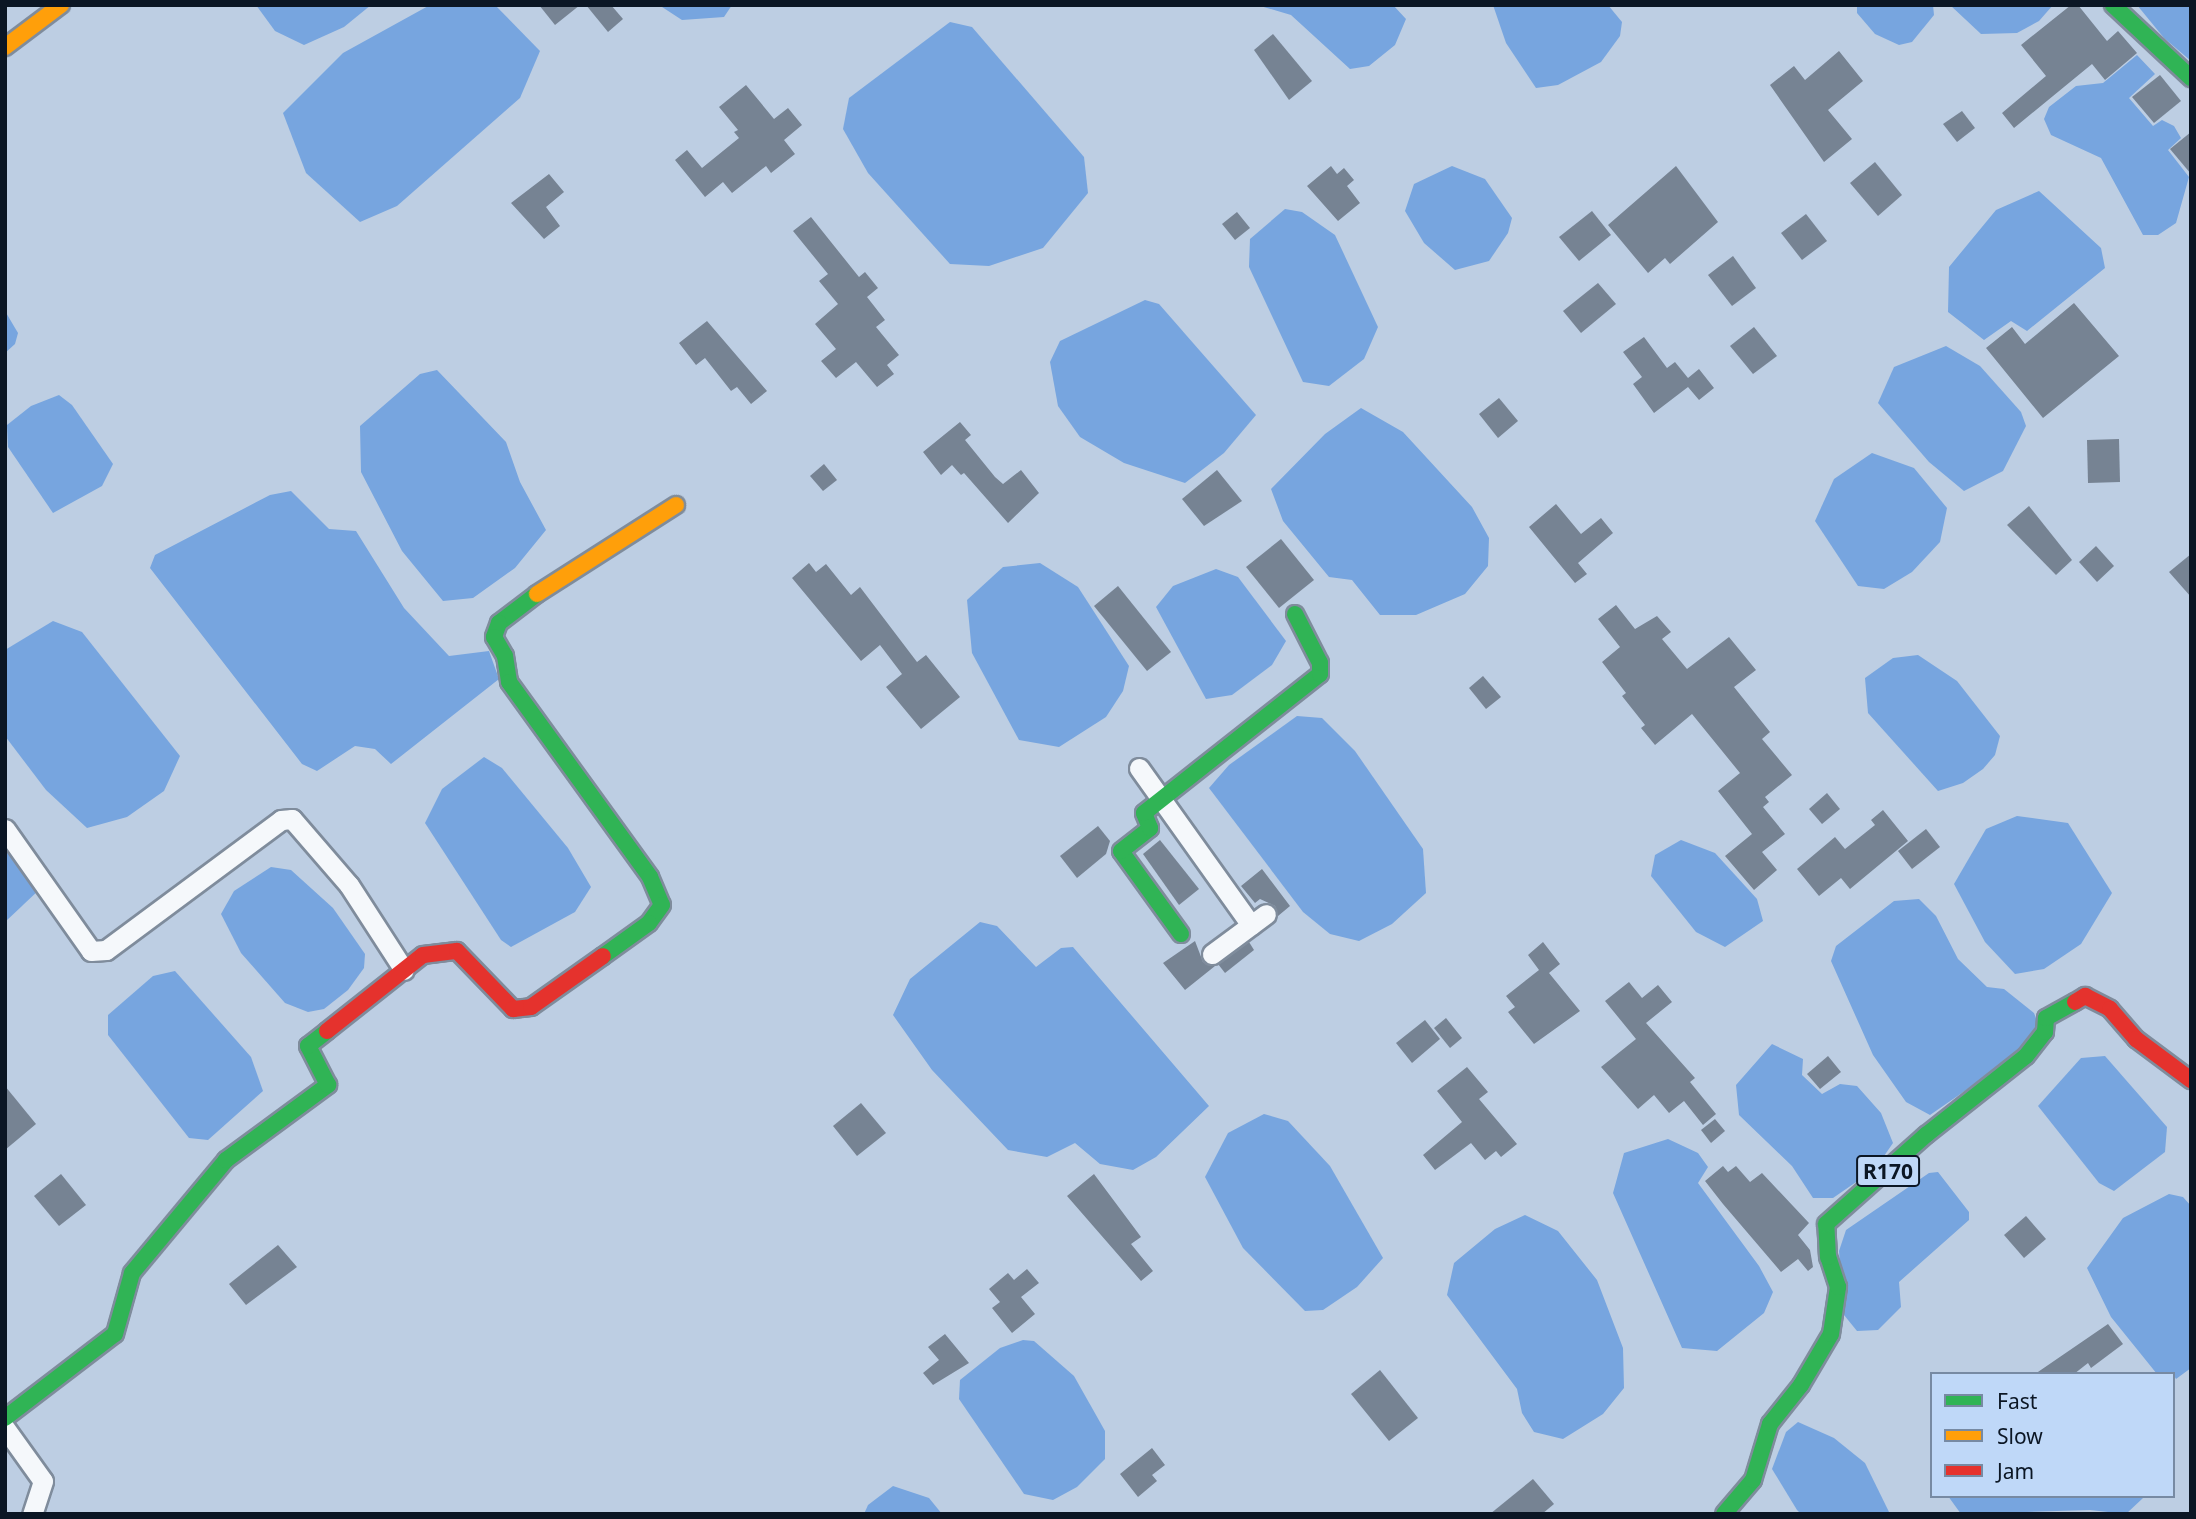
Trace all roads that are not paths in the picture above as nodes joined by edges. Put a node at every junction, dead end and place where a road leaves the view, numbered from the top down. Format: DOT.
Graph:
graph roads {
  1 [pos="61,5"];
  2 [pos="2113,5"];
  3 [pos="5,47"];
  4 [pos="2191,78"];
  5 [pos="676,505"];
  6 [pos="1295,614"];
  7 [pos="1139,768"];
  8 [pos="1162,798"];
  9 [pos="5,829"];
  10 [pos="1181,934"];
  11 [pos="1212,954"];
  12 [pos="404,970"];
  13 [pos="2191,1080"];
  14 [pos="5,1418"];
  15 [pos="5,1427"];
  16 [pos="32,1514"];
  17 [pos="1724,1514"];
  1 -- 3 [label="street"];
  2 -- 4 [label="street"];
  5 -- 12 [label="street"];
  6 -- 8 [label="street"];
  7 -- 8 [label="street"];
  8 -- 10 [label="street"];
  8 -- 11 [label="street"];
  9 -- 12 [label="street"];
  12 -- 14 [label="street"];
  13 -- 17 [label="street, R170"];
  15 -- 16 [label="street"];
}
